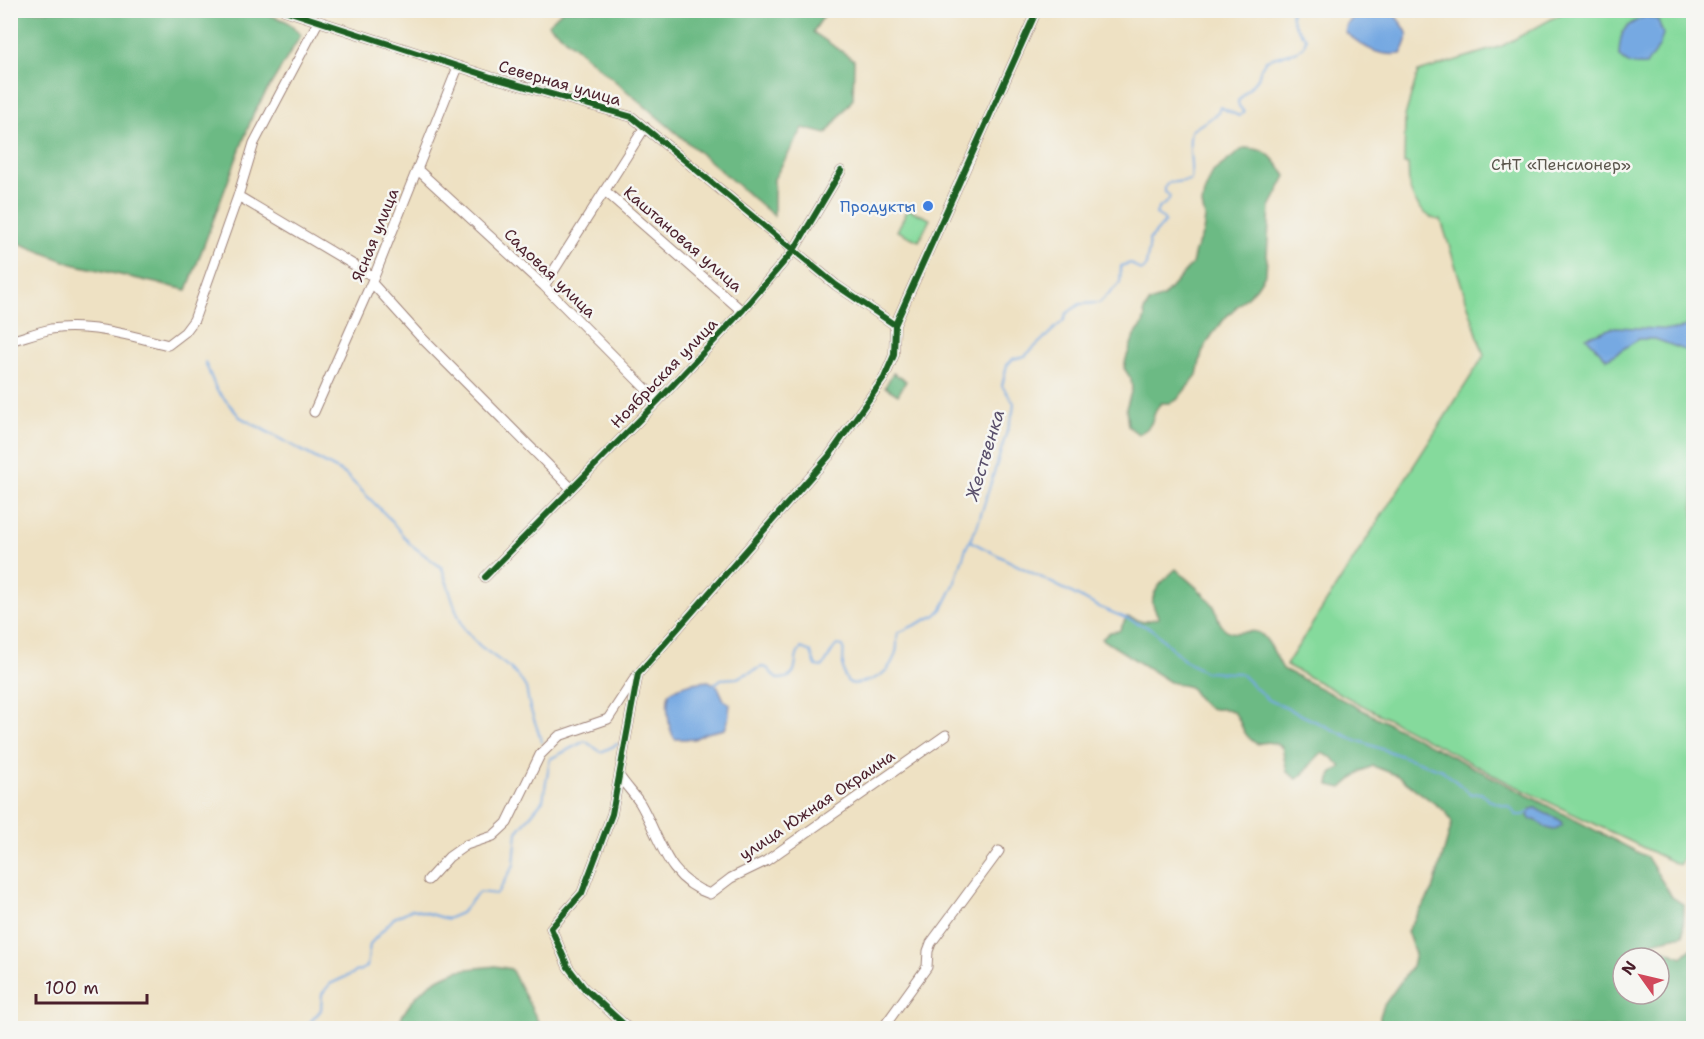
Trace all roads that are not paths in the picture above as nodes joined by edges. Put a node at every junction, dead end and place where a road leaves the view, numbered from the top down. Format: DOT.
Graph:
graph roads {
  1 [pos="284,10"];
  2 [pos="1037,10"];
  3 [pos="300,13"];
  4 [pos="318,22"];
  5 [pos="458,67"];
  6 [pos="645,127"];
  7 [pos="418,170"];
  8 [pos="841,171"];
  9 [pos="605,191"];
  10 [pos="238,196"];
  11 [pos="794,250"];
  12 [pos="373,280"];
  13 [pos="544,286"];
  14 [pos="742,310"];
  15 [pos="895,325"];
  16 [pos="10,341"];
  17 [pos="658,401"];
  18 [pos="314,412"];
  19 [pos="572,488"];
  20 [pos="485,577"];
  21 [pos="638,674"];
  22 [pos="946,735"];
  23 [pos="620,777"];
  24 [pos="999,851"];
  25 [pos="428,880"];
  26 [pos="628,1029"];
  27 [pos="883,1029"];
  1 -- 3 [label="street"];
  2 -- 15 [label="street"];
  3 -- 4 [label="street, Северная улица"];
  4 -- 5 [label="street, Северная улица"];
  4 -- 10 [label="street"];
  5 -- 6 [label="street, Северная улица"];
  5 -- 7 [label="street, Ясная улица"];
  6 -- 9 [label="street"];
  6 -- 11 [label="street, Северная улица"];
  7 -- 12 [label="street, Ясная улица"];
  7 -- 13 [label="street, Садовая улица"];
  8 -- 11 [label="street, Ноябрьская улица"];
  9 -- 13 [label="street"];
  9 -- 14 [label="street, Каштановая улица"];
  10 -- 12 [label="street"];
  10 -- 16 [label="street"];
  11 -- 14 [label="street, Ноябрьская улица"];
  11 -- 15 [label="street, Северная улица"];
  12 -- 18 [label="street, Ясная улица"];
  12 -- 19 [label="street"];
  13 -- 17 [label="street, Садовая улица"];
  14 -- 17 [label="street, Ноябрьская улица"];
  15 -- 21 [label="street"];
  17 -- 19 [label="street, Ноябрьская улица"];
  19 -- 20 [label="street, Ноябрьская улица"];
  21 -- 23 [label="street"];
  21 -- 25 [label="street"];
  22 -- 23 [label="street, улица Южная Окраина"];
  23 -- 26 [label="street"];
  24 -- 27 [label="street"];
}
